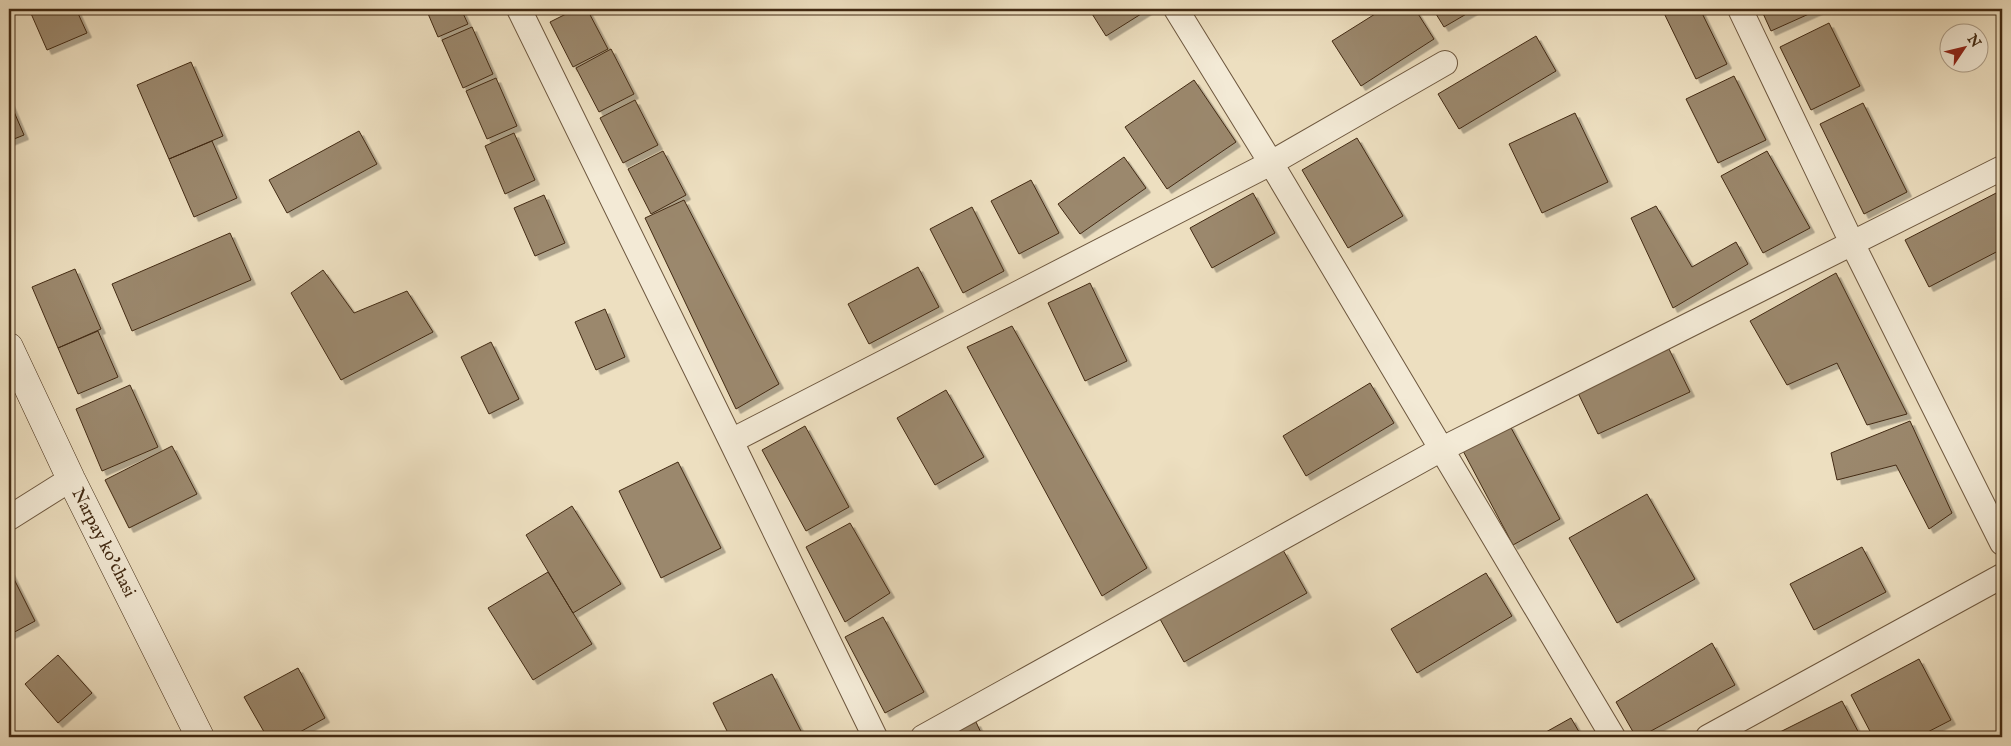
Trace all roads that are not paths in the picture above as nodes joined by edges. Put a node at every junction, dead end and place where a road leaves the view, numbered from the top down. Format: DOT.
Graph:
graph roads {
  1 [pos="519,9"];
  2 [pos="1176,9"];
  3 [pos="1740,9"];
  4 [pos="1445,63"];
  5 [pos="1271,163"];
  6 [pos="2002,168"];
  7 [pos="1852,243"];
  8 [pos="9,347"];
  9 [pos="732,441"];
  10 [pos="1440,450"];
  11 [pos="71,480"];
  12 [pos="9,518"];
  13 [pos="2002,542"];
  14 [pos="2002,576"];
  15 [pos="200,737"];
  16 [pos="874,737"];
  17 [pos="923,737"];
  18 [pos="1613,737"];
  19 [pos="1708,737"];
  1 -- 9 [label="street"];
  2 -- 5 [label="street"];
  3 -- 7 [label="street"];
  4 -- 5 [label="street"];
  5 -- 9 [label="street"];
  5 -- 10 [label="street"];
  6 -- 7 [label="street"];
  7 -- 10 [label="street"];
  7 -- 13 [label="street"];
  8 -- 11 [label="main road, Narpay ko'chasi"];
  9 -- 16 [label="street"];
  10 -- 17 [label="street"];
  10 -- 18 [label="street"];
  11 -- 12 [label="street"];
  11 -- 15 [label="main road, Narpay ko'chasi"];
  14 -- 19 [label="street"];
}
